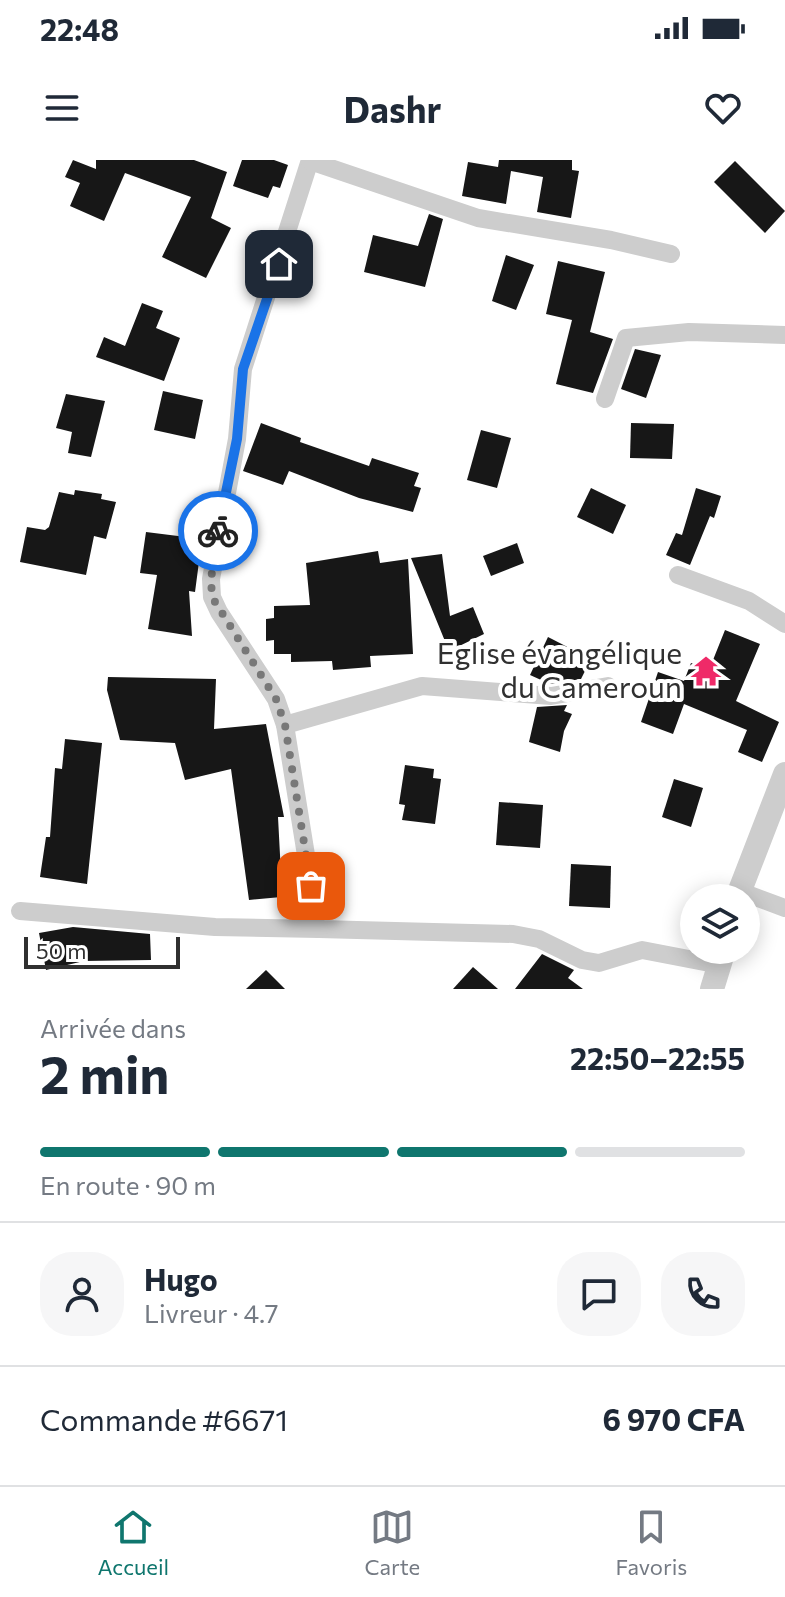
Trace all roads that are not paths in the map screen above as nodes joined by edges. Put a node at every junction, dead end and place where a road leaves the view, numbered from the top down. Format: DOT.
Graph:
graph roads {
  1 [pos="310,160"];
  2 [pos="671,254"];
  3 [pos="785,335"];
  4 [pos="605,399"];
  5 [pos="678,575"];
  6 [pos="785,624"];
  7 [pos="608,686"];
  8 [pos="285,725"];
  9 [pos="785,774"];
  10 [pos="742,884"];
  11 [pos="760,901"];
  12 [pos="785,908"];
  13 [pos="20,911"];
  14 [pos="319,929"];
  15 [pos="680,954"];
  16 [pos="720,964"];
  17 [pos="712,989"];
  1 -- 2 [label="street"];
  1 -- 8 [label="street"];
  3 -- 4 [label="street"];
  5 -- 6 [label="street"];
  7 -- 8 [label="street"];
  8 -- 14 [label="street"];
  9 -- 10 [label="street"];
  11 -- 12 [label="street"];
  13 -- 14 [label="street"];
  14 -- 15 [label="street"];
  16 -- 17 [label="street"];
}
